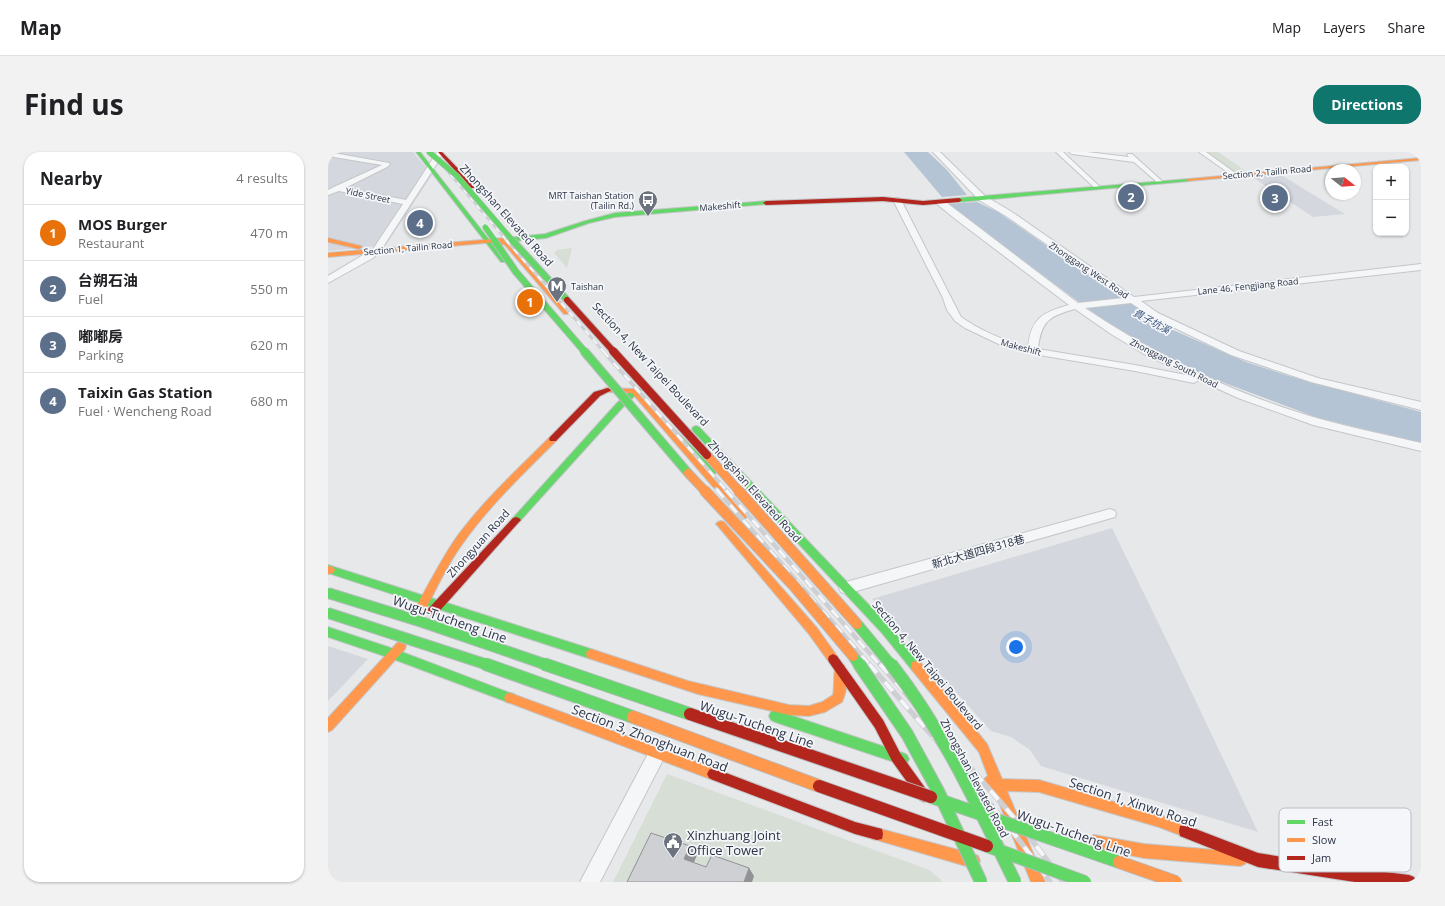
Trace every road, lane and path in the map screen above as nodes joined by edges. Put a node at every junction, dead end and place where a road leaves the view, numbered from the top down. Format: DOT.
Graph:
graph roads {
  1 [pos="418,152"];
  2 [pos="429,152"];
  3 [pos="440,152"];
  4 [pos="936,152"];
  5 [pos="1059,152"];
  6 [pos="1072,152"];
  7 [pos="1127,152"];
  8 [pos="1202,152"];
  9 [pos="328,154"];
  10 [pos="1421,159"];
  11 [pos="1136,160"];
  12 [pos="431,168"];
  13 [pos="1235,175"];
  14 [pos="1160,182"];
  15 [pos="328,186"];
  16 [pos="337,188"];
  17 [pos="1098,188"];
  18 [pos="478,192"];
  19 [pos="328,193"];
  20 [pos="454,198"];
  21 [pos="978,198"];
  22 [pos="897,200"];
  23 [pos="942,201"];
  24 [pos="408,204"];
  25 [pos="517,238"];
  26 [pos="328,240"];
  27 [pos="487,241"];
  28 [pos="507,244"];
  29 [pos="328,246"];
  30 [pos="373,254"];
  31 [pos="391,254"];
  32 [pos="328,255"];
  33 [pos="352,255"];
  34 [pos="1421,266"];
  35 [pos="328,280"];
  36 [pos="1130,299"];
  37 [pos="1078,305"];
  38 [pos="568,315"];
  39 [pos="1033,351"];
  40 [pos="626,381"];
  41 [pos="652,382"];
  42 [pos="1221,387"];
  43 [pos="608,390"];
  44 [pos="634,391"];
  45 [pos="620,405"];
  46 [pos="1421,406"];
  47 [pos="662,422"];
  48 [pos="1421,447"];
  49 [pos="703,502"];
  50 [pos="713,514"];
  51 [pos="1110,514"];
  52 [pos="752,526"];
  53 [pos="803,564"];
  54 [pos="787,565"];
  55 [pos="329,570"];
  56 [pos="787,578"];
  57 [pos="808,588"];
  58 [pos="846,588"];
  59 [pos="328,593"];
  60 [pos="426,600"];
  61 [pos="439,604"];
  62 [pos="328,613"];
  63 [pos="328,632"];
  64 [pos="394,654"];
  65 [pos="840,669"];
  66 [pos="685,685"];
  67 [pos="328,726"];
  68 [pos="657,754"];
  69 [pos="896,757"];
  70 [pos="937,765"];
  71 [pos="951,770"];
  72 [pos="942,779"];
  73 [pos="955,779"];
  74 [pos="999,785"];
  75 [pos="931,805"];
  76 [pos="940,818"];
  77 [pos="1015,826"];
  78 [pos="966,858"];
  79 [pos="1258,860"];
  80 [pos="1279,863"];
  81 [pos="980,864"];
  82 [pos="1331,872"];
  83 [pos="1001,873"];
  84 [pos="590,882"];
  85 [pos="974,882"];
  86 [pos="981,882"];
  87 [pos="1015,882"];
  88 [pos="1021,882"];
  89 [pos="1038,882"];
  90 [pos="1085,882"];
  91 [pos="1176,882"];
  92 [pos="1409,882"];
  1 -- 12 [label="main road"];
  2 -- 53 [label="main road, Zhongshan Elevated Road, bridge"];
  2 -- 56 [label="main road, Zhongshan Elevated Road, bridge"];
  3 -- 12 [label="street"];
  3 -- 18 [label="main road, Section 4, New Taipei Boulevard"];
  4 -- 21 [label="street, Zhonggang West Road"];
  5 -- 17 [label="street"];
  6 -- 11 [label="street"];
  7 -- 11 [label="street"];
  8 -- 13 [label="street"];
  9 -- 16 [label="street"];
  10 -- 13 [label="main road, Section 2, Tailin Road"];
  11 -- 14 [label="street"];
  12 -- 20 [label="main road"];
  12 -- 24 [label="street"];
  13 -- 14 [label="main road, Section 2, Tailin Road"];
  14 -- 17 [label="main road, Section 2, Tailin Road"];
  15 -- 16 [label="street, Yide Street"];
  16 -- 19 [label="street"];
  16 -- 24 [label="street, Yide Street"];
  17 -- 21 [label="main road"];
  18 -- 20 [label="main road"];
  18 -- 25 [label="main road, Section 4, New Taipei Boulevard"];
  20 -- 27 [label="main road"];
  21 -- 23 [label="main road"];
  21 -- 36 [label="street, Zhonggang West Road"];
  22 -- 23 [label="main road, Makeshift"];
  22 -- 25 [label="main road, Makeshift"];
  22 -- 39 [label="street, Makeshift"];
  23 -- 37 [label="street, Zhonggang South Road"];
  24 -- 30 [label="street"];
  25 -- 27 [label="main road"];
  25 -- 28 [label="main road"];
  25 -- 41 [label="main road, Section 4, New Taipei Boulevard"];
  26 -- 30 [label="main road"];
  27 -- 28 [label="main road"];
  27 -- 30 [label="main road, Section 1, Tailin Road"];
  27 -- 43 [label="main road"];
  28 -- 38 [label="main road"];
  29 -- 33 [label="main road"];
  30 -- 31 [label="main road, Section 1, Tailin Road"];
  30 -- 33 [label="main road, Section 1, Tailin Road"];
  30 -- 35 [label="street"];
  32 -- 33 [label="main road, Section 1, Tailin Road"];
  34 -- 36 [label="street, Lane 46, Fengjiang Road"];
  36 -- 37 [label="street, Lane 46, Fengjiang Road"];
  36 -- 46 [label="street, Zhonggang West Road"];
  37 -- 39 [label="street, Lane 46, Fengjiang Road"];
  37 -- 42 [label="street, Zhonggang South Road"];
  39 -- 42 [label="street, Makeshift"];
  40 -- 47 [label="main road"];
  41 -- 44 [label="main road, Zhongyuan Road"];
  41 -- 58 [label="main road, Section 4, New Taipei Boulevard"];
  42 -- 48 [label="street, Zhonggang South Road"];
  43 -- 44 [label="main road"];
  43 -- 45 [label="main road"];
  43 -- 60 [label="main road"];
  44 -- 45 [label="main road, Zhongyuan Road"];
  44 -- 52 [label="main road"];
  45 -- 49 [label="main road"];
  45 -- 61 [label="main road, Zhongyuan Road"];
  47 -- 53 [label="main road, bridge"];
  47 -- 56 [label="main road, bridge"];
  50 -- 65 [label="main road"];
  51 -- 58 [label="street, 新北大道四段318巷"];
  53 -- 87 [label="main road, Zhongshan Elevated Road, bridge"];
  54 -- 57 [label="main road"];
  55 -- 60 [label="main road"];
  56 -- 86 [label="main road, Zhongshan Elevated Road, bridge"];
  58 -- 74 [label="main road, Section 4, New Taipei Boulevard"];
  59 -- 91 [label="main road, Wugu-Tucheng Line, bridge"];
  60 -- 61 [label="main road"];
  60 -- 64 [label="main road"];
  61 -- 64 [label="main road, Zhongyuan Road"];
  61 -- 66 [label="main road"];
  62 -- 90 [label="main road, bridge"];
  63 -- 64 [label="main road, Section 3, Zhonghuan Road"];
  64 -- 67 [label="main road, Zhongyuan Road"];
  64 -- 68 [label="main road, Section 3, Zhonghuan Road"];
  65 -- 66 [label="main road"];
  65 -- 69 [label="main road"];
  66 -- 69 [label="main road"];
  68 -- 78 [label="main road, Section 3, Zhonghuan Road"];
  68 -- 84 [label="street"];
  69 -- 70 [label="main road"];
  69 -- 75 [label="main road"];
  71 -- 74 [label="main road, Section 1, Xinwu Road"];
  72 -- 78 [label="main road"];
  73 -- 77 [label="main road"];
  74 -- 77 [label="main road, Section 4, New Taipei Boulevard"];
  74 -- 79 [label="main road, Section 1, Xinwu Road"];
  76 -- 78 [label="main road"];
  77 -- 78 [label="main road"];
  77 -- 79 [label="main road"];
  77 -- 89 [label="main road, Section 4, New Taipei Boulevard"];
  78 -- 81 [label="main road"];
  78 -- 85 [label="main road"];
  79 -- 80 [label="main road, Section 1, Xinwu Road"];
  82 -- 92 [label="main road, Section 1, Xinwu Road"];
  83 -- 88 [label="main road"];
}
